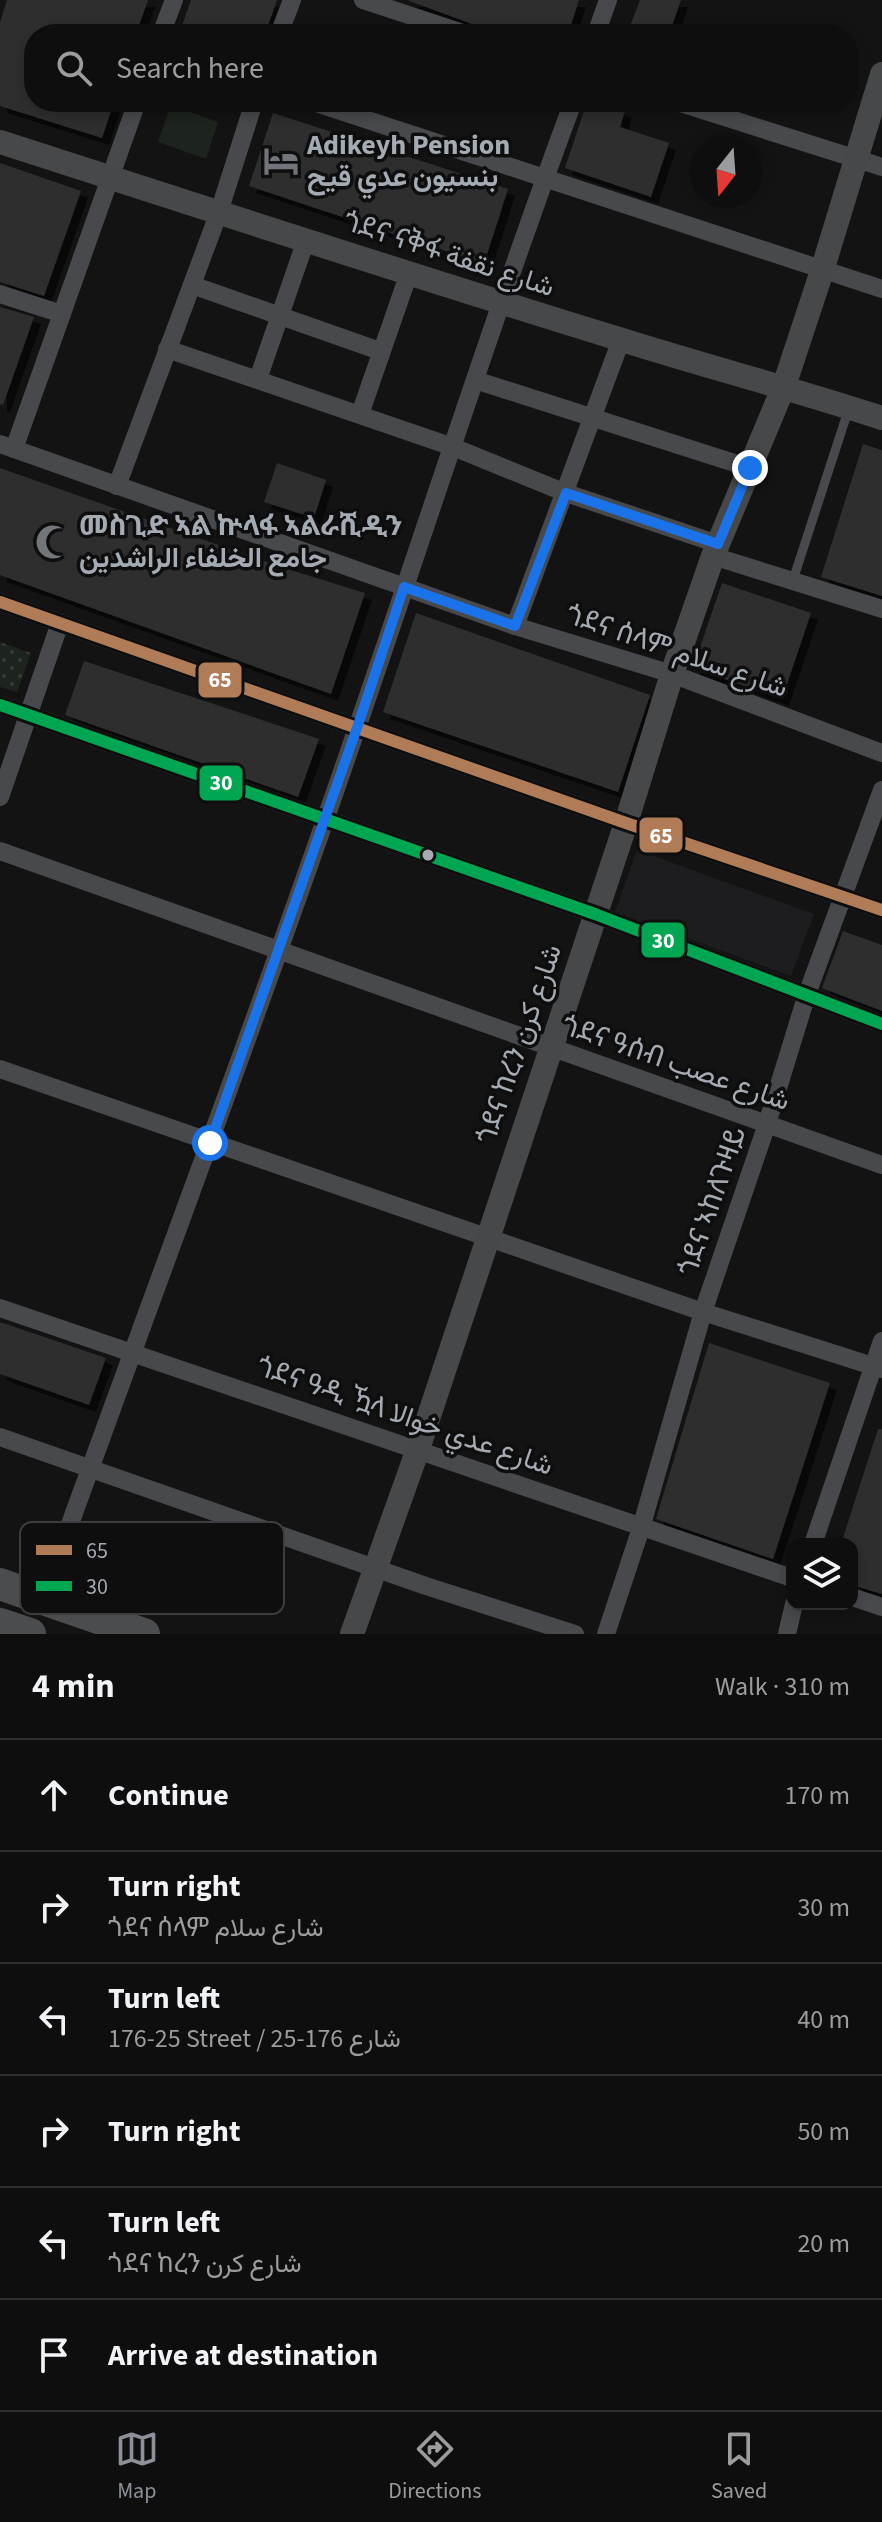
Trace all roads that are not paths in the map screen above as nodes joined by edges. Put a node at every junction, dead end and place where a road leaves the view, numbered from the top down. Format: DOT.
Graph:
graph roads {
  1 [pos="174,0"];
  2 [pos="292,0"];
  3 [pos="363,0"];
  4 [pos="608,0"];
  5 [pos="165,24"];
  6 [pos="283,24"];
  7 [pos="436,24"];
  8 [pos="600,24"];
  9 [pos="882,74"];
  10 [pos="134,112"];
  11 [pos="251,112"];
  12 [pos="343,112"];
  13 [pos="569,112"];
  14 [pos="709,112"];
  15 [pos="0,142"];
  16 [pos="857,159"];
  17 [pos="882,167"];
  18 [pos="111,178"];
  19 [pos="544,179"];
  20 [pos="219,212"];
  21 [pos="306,240"];
  22 [pos="822,271"];
  23 [pos="409,273"];
  24 [pos="192,285"];
  25 [pos="882,289"];
  26 [pos="0,294"];
  27 [pos="500,302"];
  28 [pos="62,314"];
  29 [pos="278,316"];
  30 [pos="621,340"];
  31 [pos="167,349"];
  32 [pos="380,351"];
  33 [pos="258,379"];
  34 [pos="475,380"];
  35 [pos="784,386"];
  36 [pos="849,407"];
  37 [pos="360,414"];
  38 [pos="882,418"];
  39 [pos="593,419"];
  40 [pos="7,446"];
  41 [pos="453,447"];
  42 [pos="750,468"];
  43 [pos="117,486"];
  44 [pos="566,493"];
  45 [pos="716,550"];
  46 [pos="793,580"];
  47 [pos="404,587"];
  48 [pos="0,602"];
  49 [pos="882,609"];
  50 [pos="60,623"];
  51 [pos="515,626"];
  52 [pos="672,674"];
  53 [pos="0,705"];
  54 [pos="30,715"];
  55 [pos="357,728"];
  56 [pos="882,753"];
  57 [pos="882,790"];
  58 [pos="0,797"];
  59 [pos="325,818"];
  60 [pos="626,823"];
  61 [pos="0,851"];
  62 [pos="843,898"];
  63 [pos="882,910"];
  64 [pos="595,914"];
  65 [pos="277,951"];
  66 [pos="807,994"];
  67 [pos="882,1024"];
  68 [pos="550,1048"];
  69 [pos="0,1069"];
  70 [pos="767,1124"];
  71 [pos="210,1143"];
  72 [pos="882,1165"];
  73 [pos="486,1237"];
  74 [pos="0,1308"];
  75 [pos="703,1312"];
  76 [pos="882,1341"];
  77 [pos="133,1351"];
  78 [pos="878,1367"];
  79 [pos="0,1437"];
  80 [pos="418,1449"];
  81 [pos="90,1469"];
  82 [pos="71,1522"];
  83 [pos="244,1522"];
  84 [pos="641,1528"];
  85 [pos="284,1536"];
  86 [pos="815,1538"];
  87 [pos="375,1567"];
  88 [pos="786,1576"];
  89 [pos="0,1584"];
  90 [pos="20,1591"];
  91 [pos="858,1599"];
  92 [pos="882,1607"];
  93 [pos="793,1610"];
  94 [pos="37,1614"];
  95 [pos="86,1614"];
  96 [pos="0,1624"];
  97 [pos="30,1634"];
  98 [pos="144,1634"];
  99 [pos="352,1634"];
  100 [pos="575,1634"];
  101 [pos="606,1634"];
  102 [pos="787,1634"];
  1 -- 5 [label="street"];
  2 -- 6 [label="street"];
  3 -- 7 [label="street"];
  4 -- 8 [label="street"];
  9 -- 16 [label="street, ጎደና ከረን شارع كرن"];
  10 -- 18 [label="street"];
  11 -- 20 [label="street"];
  12 -- 19 [label="street"];
  13 -- 19 [label="street"];
  14 -- 16 [label="street"];
  15 -- 18 [label="street, ጎደና ናቅፋ شارع نقفة"];
  16 -- 17 [label="street"];
  16 -- 22 [label="street, ጎደና ከረን شارع كرن"];
  18 -- 20 [label="street, ጎደና ናቅፋ شارع نقفة"];
  18 -- 28 [label="street"];
  19 -- 22 [label="street"];
  19 -- 27 [label="street"];
  20 -- 21 [label="street, ጎደና ናቅፋ شارع نقفة"];
  20 -- 24 [label="street"];
  21 -- 23 [label="street, ጎደና ናቅፋ شارع نقفة"];
  21 -- 29 [label="street"];
  22 -- 25 [label="street"];
  22 -- 35 [label="street, ጎደና ከረን شارع كرن"];
  23 -- 27 [label="street, ጎደና ናቅፋ شارع نقفة"];
  23 -- 32 [label="street"];
  24 -- 29 [label="street"];
  24 -- 31 [label="street"];
  26 -- 28 [label="street"];
  27 -- 30 [label="street, ጎደና ናቅፋ شارع نقفة"];
  27 -- 34 [label="street"];
  28 -- 40 [label="street"];
  29 -- 32 [label="street"];
  29 -- 33 [label="street"];
  30 -- 35 [label="street, ጎደና ናቅፋ شارع نقفة"];
  30 -- 39 [label="street"];
  31 -- 33 [label="street"];
  31 -- 43 [label="street"];
  32 -- 37 [label="street"];
  33 -- 37 [label="street"];
  34 -- 39 [label="street"];
  34 -- 41 [label="street"];
  35 -- 36 [label="street, ጎደና ናቅፋ شارع نقفة"];
  35 -- 42 [label="street, ጎደና ከረን شارع كرن"];
  36 -- 38 [label="street, ጎደና ናቅፋ شارع نقفة"];
  36 -- 46 [label="lane"];
  37 -- 41 [label="street"];
  39 -- 42 [label="street"];
  39 -- 44 [label="street"];
  40 -- 43 [label="street, ጎደና ሰላም شارع سلام"];
  41 -- 44 [label="street"];
  41 -- 47 [label="street"];
  42 -- 45 [label="street, ጎደና ከረን شارع كرن"];
  43 -- 47 [label="street, ጎደና ሰላም شارع سلام"];
  44 -- 45 [label="street"];
  44 -- 51 [label="street"];
  45 -- 46 [label="street"];
  45 -- 52 [label="street, ጎደና ከረን شارع كرن"];
  46 -- 49 [label="street"];
  47 -- 51 [label="street, ጎደና ሰላም شارع سلام"];
  47 -- 55 [label="street"];
  48 -- 50 [label="street"];
  50 -- 54 [label="street"];
  50 -- 55 [label="street"];
  51 -- 52 [label="street, ጎደና ሰላም شارع سلام"];
  52 -- 56 [label="street, ጎደና ሰላም شارع سلام"];
  52 -- 60 [label="street, ጎደና ከረን شارع كرن"];
  53 -- 54 [label="street"];
  54 -- 58 [label="street"];
  54 -- 59 [label="street"];
  55 -- 59 [label="street"];
  55 -- 60 [label="street"];
  57 -- 62 [label="street, ጎደና ኣከለጉዛይ"];
  59 -- 64 [label="street"];
  59 -- 65 [label="street"];
  60 -- 62 [label="street"];
  60 -- 64 [label="street, ጎደና ከረን شارع كرن"];
  61 -- 65 [label="street, ጎደና ዓሰብ شارع عصب"];
  62 -- 63 [label="street"];
  62 -- 66 [label="street, ጎደና ኣከለጉዛይ"];
  64 -- 66 [label="street"];
  64 -- 68 [label="street, ጎደና ከረን شارع كرن"];
  65 -- 68 [label="street, ጎደና ዓሰብ شارع عصب"];
  65 -- 71 [label="street"];
  66 -- 67 [label="street"];
  66 -- 70 [label="street, ጎደና ኣከለጉዛይ"];
  68 -- 70 [label="street, ጎደና ዓሰብ شارع عصب"];
  68 -- 73 [label="street, ጎደና ከረን شارع كرن"];
  69 -- 71 [label="street"];
  70 -- 72 [label="street, ጎደና ዓሰብ شارع عصب"];
  70 -- 75 [label="street, ጎደና ኣከለጉዛይ"];
  71 -- 73 [label="street"];
  71 -- 77 [label="street"];
  73 -- 75 [label="street"];
  73 -- 80 [label="street, ጎደና ከረን شارع كرن"];
  74 -- 77 [label="street, ጎደና ዓዲ ዃላ شارع عدي خوالا"];
  75 -- 78 [label="street"];
  75 -- 84 [label="street, ጎደና ኣከለጉዛይ"];
  76 -- 78 [label="street"];
  77 -- 80 [label="street, ጎደና ዓዲ ዃላ شارع عدي خوالا"];
  77 -- 81 [label="street"];
  78 -- 86 [label="street"];
  79 -- 81 [label="street"];
  80 -- 84 [label="street, ጎደና ዓዲ ዃላ شارع عدي خوالا"];
  80 -- 87 [label="street, ጎደና ከረን شارع كرن"];
  81 -- 82 [label="street"];
  81 -- 83 [label="street"];
  84 -- 88 [label="street, ጎደና ዓዲ ዃላ شارع عدي خوالا"];
  84 -- 101 [label="street, ጎደና ኣከለጉዛይ"];
  85 -- 87 [label="street"];
  87 -- 99 [label="street, ጎደና ከረን شارع كرن"];
  87 -- 100 [label="street"];
  89 -- 90 [label="highway"];
  91 -- 92 [label="street"];
  93 -- 102 [label="street"];
  94 -- 97 [label="street"];
  95 -- 98 [label="highway"];
  96 -- 97 [label="highway"];
}
